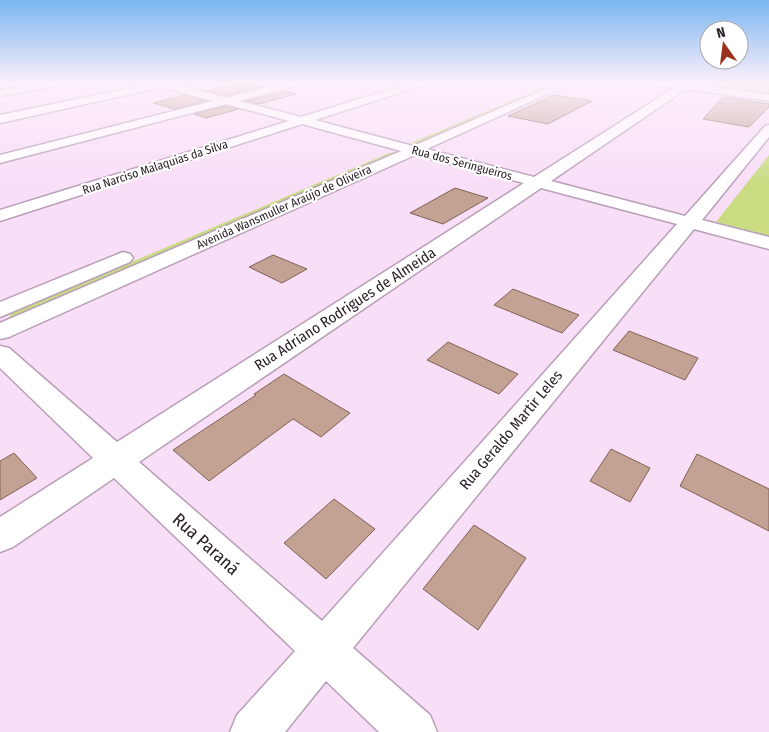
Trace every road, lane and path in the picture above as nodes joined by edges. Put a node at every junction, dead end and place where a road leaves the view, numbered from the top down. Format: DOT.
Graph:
graph roads {
  1 [pos="13,116"];
  2 [pos="167,116"];
  3 [pos="284,116"];
  4 [pos="317,116"];
  5 [pos="465,116"];
  6 [pos="491,116"];
  7 [pos="638,116"];
  8 [pos="0,119"];
  9 [pos="302,121"];
  10 [pos="769,129"];
  11 [pos="395,145"];
  12 [pos="414,150"];
  13 [pos="0,159"];
  14 [pos="537,183"];
  15 [pos="0,216"];
  16 [pos="221,218"];
  17 [pos="689,222"];
  18 [pos="769,243"];
  19 [pos="138,252"];
  20 [pos="0,310"];
  21 [pos="0,332"];
  22 [pos="0,354"];
  23 [pos="116,461"];
  24 [pos="0,536"];
  25 [pos="323,650"];
  26 [pos="254,732"];
  27 [pos="414,732"];
  1 -- 8 [label="street"];
  2 -- 13 [label="street"];
  3 -- 9 [label="street, Rua dos Seringueiros"];
  4 -- 9 [label="street, Rua Narciso Malaquias da Silva"];
  5 -- 11 [label="street, Avenida Wansmuller Araújo de Oliveira"];
  6 -- 12 [label="street, Avenida Wansmuller Araújo de Oliveira"];
  7 -- 14 [label="street, Rua Adriano Rodrigues de Almeida"];
  9 -- 11 [label="street, Rua dos Seringueiros"];
  9 -- 15 [label="street, Rua Narciso Malaquias da Silva"];
  10 -- 17 [label="street, Rua Geraldo Martir Leles"];
  11 -- 12 [label="street, Rua dos Seringueiros"];
  11 -- 16 [label="street, Avenida Wansmuller Araújo de Oliveira"];
  12 -- 14 [label="street, Rua dos Seringueiros"];
  12 -- 21 [label="street, Avenida Wansmuller Araújo de Oliveira"];
  14 -- 17 [label="street, Rua dos Seringueiros"];
  14 -- 23 [label="street, Rua Adriano Rodrigues de Almeida"];
  17 -- 18 [label="street, Rua dos Seringueiros"];
  17 -- 25 [label="street, Rua Geraldo Martir Leles"];
  19 -- 20 [label="street"];
  22 -- 23 [label="street, Rua Paraná"];
  23 -- 24 [label="street, Rua Adriano Rodrigues de Almeida"];
  23 -- 25 [label="street, Rua Paraná"];
  25 -- 26 [label="street, Rua Geraldo Martir Leles"];
  25 -- 27 [label="street, Rua Paraná"];
}
